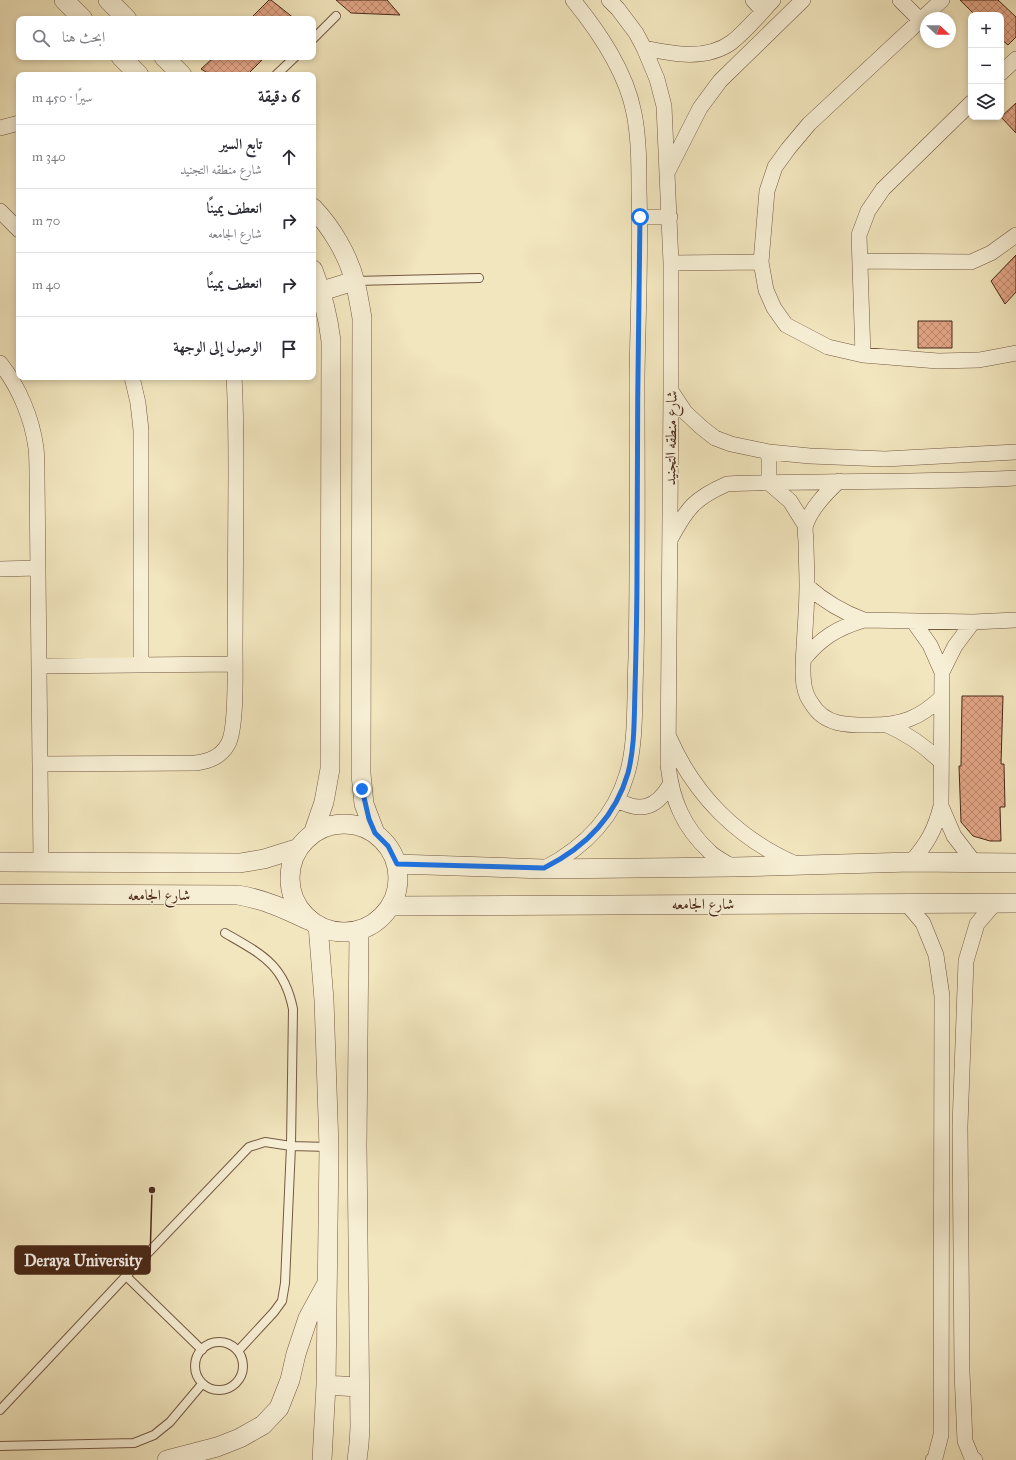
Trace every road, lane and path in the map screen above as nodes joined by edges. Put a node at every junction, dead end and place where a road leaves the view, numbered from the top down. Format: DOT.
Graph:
graph roads {
  1 [pos="64,0"];
  2 [pos="108,0"];
  3 [pos="572,0"];
  4 [pos="609,0"];
  5 [pos="804,0"];
  6 [pos="900,0"];
  7 [pos="942,0"];
  8 [pos="763,4"];
  9 [pos="929,12"];
  10 [pos="80,16"];
  11 [pos="124,16"];
  12 [pos="336,16"];
  13 [pos="920,20"];
  14 [pos="745,30"];
  15 [pos="316,36"];
  16 [pos="758,44"];
  17 [pos="644,48"];
  18 [pos="1016,59"];
  19 [pos="124,60"];
  20 [pos="167,60"];
  21 [pos="291,60"];
  22 [pos="1004,70"];
  23 [pos="136,72"];
  24 [pos="179,72"];
  25 [pos="279,72"];
  26 [pos="968,106"];
  27 [pos="16,124"];
  28 [pos="0,128"];
  29 [pos="668,172"];
  30 [pos="0,211"];
  31 [pos="316,212"];
  32 [pos="640,217"];
  33 [pos="670,217"];
  34 [pos="16,227"];
  35 [pos="1016,236"];
  36 [pos="860,261"];
  37 [pos="761,262"];
  38 [pos="671,263"];
  39 [pos="316,277"];
  40 [pos="479,278"];
  41 [pos="354,281"];
  42 [pos="322,291"];
  43 [pos="1016,353"];
  44 [pos="863,356"];
  45 [pos="0,363"];
  46 [pos="133,380"];
  47 [pos="234,380"];
  48 [pos="671,391"];
  49 [pos="769,452"];
  50 [pos="1016,452"];
  51 [pos="909,458"];
  52 [pos="1016,478"];
  53 [pos="839,481"];
  54 [pos="908,481"];
  55 [pos="769,483"];
  56 [pos="805,525"];
  57 [pos="331,528"];
  58 [pos="362,528"];
  59 [pos="669,540"];
  60 [pos="38,568"];
  61 [pos="0,569"];
  62 [pos="807,586"];
  63 [pos="864,620"];
  64 [pos="1016,620"];
  65 [pos="913,621"];
  66 [pos="973,622"];
  67 [pos="803,660"];
  68 [pos="235,664"];
  69 [pos="141,665"];
  70 [pos="39,666"];
  71 [pos="942,672"];
  72 [pos="942,697"];
  73 [pos="887,725"];
  74 [pos="668,734"];
  75 [pos="941,762"];
  76 [pos="40,764"];
  77 [pos="670,785"];
  78 [pos="617,800"];
  79 [pos="940,806"];
  80 [pos="375,833"];
  81 [pos="313,834"];
  82 [pos="299,848"];
  83 [pos="0,862"];
  84 [pos="41,862"];
  85 [pos="911,862"];
  86 [pos="974,862"];
  87 [pos="1016,863"];
  88 [pos="397,864"];
  89 [pos="798,866"];
  90 [pos="733,867"];
  91 [pos="544,868"];
  92 [pos="0,894"];
  93 [pos="906,903"];
  94 [pos="995,903"];
  95 [pos="1016,903"];
  96 [pos="391,906"];
  97 [pos="315,924"];
  98 [pos="359,930"];
  99 [pos="225,933"];
  100 [pos="291,1146"];
  101 [pos="329,1147"];
  102 [pos="126,1276"];
  103 [pos="328,1282"];
  104 [pos="202,1350"];
  105 [pos="238,1351"];
  106 [pos="202,1384"];
  107 [pos="326,1385"];
  108 [pos="358,1387"];
  109 [pos="0,1410"];
  110 [pos="0,1446"];
  111 [pos="167,1460"];
  112 [pos="322,1460"];
  113 [pos="356,1460"];
  114 [pos="933,1460"];
  115 [pos="975,1460"];
  1 -- 10 [label="street"];
  2 -- 11 [label="street"];
  3 -- 32 [label="street"];
  4 -- 17 [label="street, شارع منطقه التجنيد"];
  5 -- 16 [label="street"];
  6 -- 13 [label="street"];
  7 -- 9 [label="street"];
  8 -- 14 [label="street"];
  12 -- 15 [label="lane"];
  13 -- 37 [label="street"];
  14 -- 16 [label="street"];
  14 -- 17 [label="street"];
  16 -- 29 [label="street"];
  17 -- 29 [label="street, شارع منطقه التجنيد"];
  18 -- 22 [label="street"];
  19 -- 23 [label="street"];
  20 -- 24 [label="street"];
  21 -- 25 [label="lane"];
  26 -- 36 [label="street"];
  27 -- 28 [label="street"];
  29 -- 33 [label="street, شارع منطقه التجنيد"];
  30 -- 34 [label="street"];
  31 -- 41 [label="street"];
  32 -- 33 [label="street"];
  32 -- 78 [label="street"];
  33 -- 38 [label="street, شارع منطقه التجنيد"];
  35 -- 36 [label="street"];
  36 -- 44 [label="street"];
  37 -- 38 [label="street"];
  37 -- 44 [label="street"];
  38 -- 48 [label="street, شارع منطقه التجنيد"];
  39 -- 42 [label="street"];
  40 -- 41 [label="lane"];
  41 -- 42 [label="street"];
  41 -- 58 [label="street"];
  42 -- 57 [label="street"];
  43 -- 44 [label="street"];
  45 -- 60 [label="street"];
  46 -- 69 [label="street"];
  47 -- 68 [label="street"];
  48 -- 49 [label="street"];
  48 -- 59 [label="street, شارع منطقه التجنيد"];
  49 -- 51 [label="street"];
  49 -- 55 [label="street"];
  50 -- 51 [label="street"];
  51 -- 54 [label="street"];
  52 -- 54 [label="street"];
  53 -- 54 [label="street"];
  53 -- 55 [label="street"];
  53 -- 56 [label="street"];
  55 -- 56 [label="street"];
  55 -- 59 [label="street"];
  56 -- 62 [label="street"];
  57 -- 58 [label="street"];
  57 -- 81 [label="street"];
  58 -- 80 [label="street"];
  59 -- 74 [label="street, شارع منطقه التجنيد"];
  60 -- 61 [label="street"];
  60 -- 70 [label="street"];
  62 -- 63 [label="street"];
  62 -- 67 [label="street"];
  63 -- 65 [label="street"];
  63 -- 67 [label="street"];
  64 -- 66 [label="street"];
  65 -- 66 [label="street"];
  65 -- 71 [label="street"];
  66 -- 71 [label="street"];
  67 -- 73 [label="street"];
  68 -- 69 [label="street"];
  68 -- 76 [label="street"];
  69 -- 70 [label="street"];
  70 -- 76 [label="street"];
  71 -- 72 [label="street"];
  72 -- 73 [label="street"];
  72 -- 75 [label="street"];
  73 -- 75 [label="street"];
  74 -- 77 [label="street, شارع منطقه التجنيد"];
  74 -- 89 [label="street"];
  75 -- 79 [label="street"];
  76 -- 84 [label="street"];
  77 -- 78 [label="street"];
  77 -- 90 [label="street, شارع منطقه التجنيد"];
  78 -- 91 [label="street"];
  79 -- 85 [label="street"];
  79 -- 86 [label="street"];
  80 -- 81 [label="street"];
  80 -- 88 [label="street"];
  81 -- 82 [label="street"];
  82 -- 84 [label="street"];
  82 -- 97 [label="street"];
  83 -- 84 [label="street"];
  85 -- 86 [label="street"];
  85 -- 89 [label="street"];
  86 -- 87 [label="street"];
  88 -- 91 [label="street"];
  88 -- 96 [label="street"];
  89 -- 90 [label="street"];
  90 -- 91 [label="street"];
  92 -- 97 [label="street, شارع الجامعه"];
  93 -- 94 [label="street, شارع الجامعه"];
  93 -- 96 [label="street, شارع الجامعه"];
  93 -- 114 [label="street"];
  94 -- 95 [label="street, شارع الجامعه"];
  94 -- 115 [label="street"];
  96 -- 98 [label="street"];
  97 -- 98 [label="street"];
  97 -- 101 [label="street"];
  98 -- 108 [label="street"];
  99 -- 100 [label="lane"];
  100 -- 101 [label="lane"];
  100 -- 102 [label="lane"];
  100 -- 105 [label="lane"];
  101 -- 103 [label="street"];
  102 -- 104 [label="lane"];
  102 -- 109 [label="lane"];
  103 -- 107 [label="street"];
  103 -- 111 [label="street"];
  104 -- 105 [label="lane"];
  104 -- 106 [label="lane"];
  105 -- 106 [label="lane"];
  106 -- 110 [label="lane"];
  107 -- 108 [label="street"];
  107 -- 112 [label="street"];
  108 -- 113 [label="street"];
}
